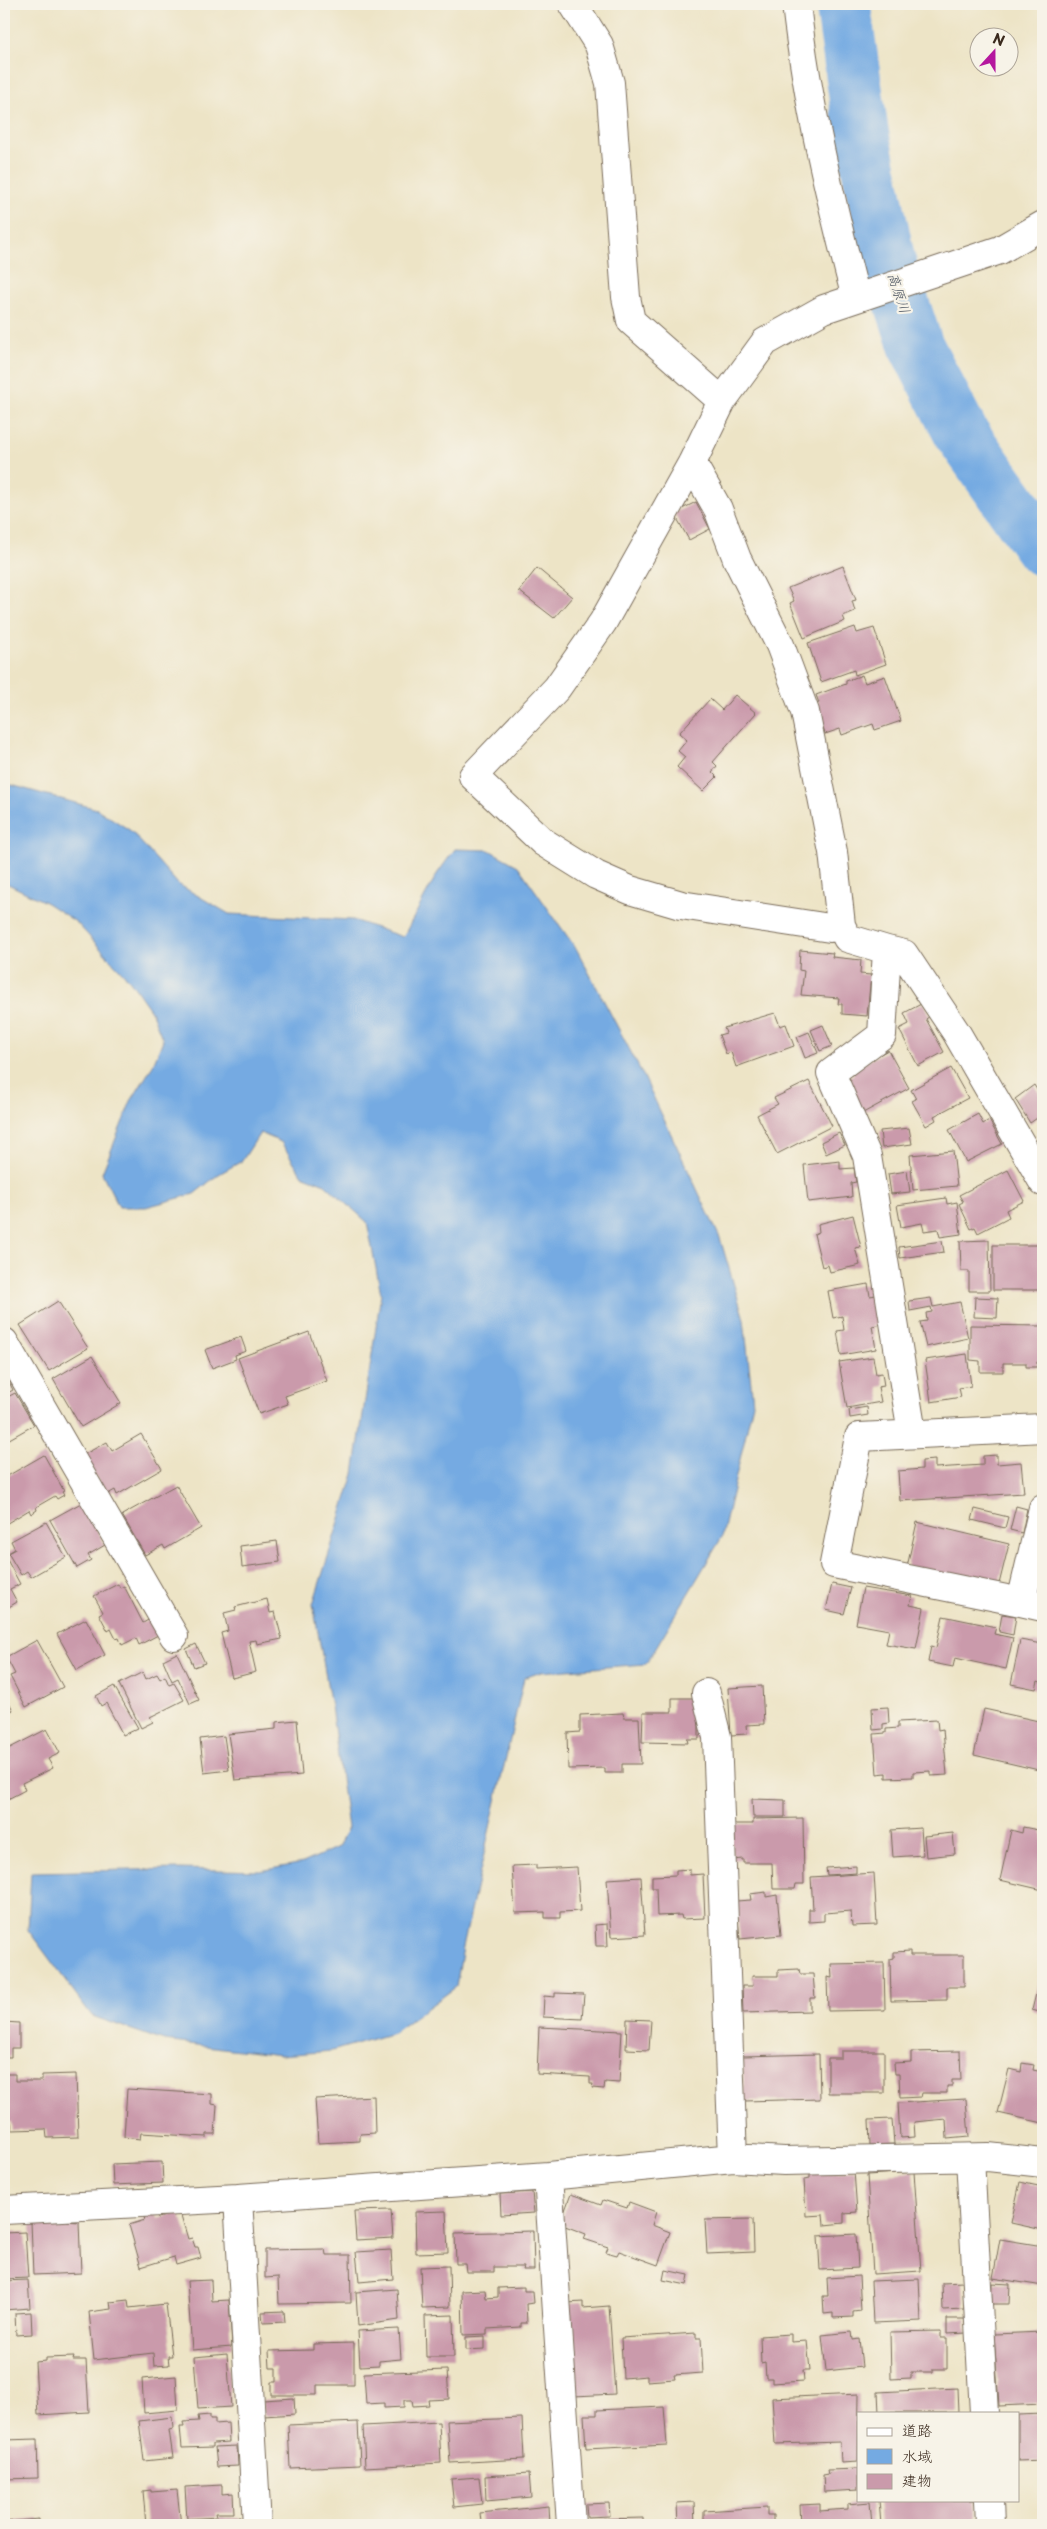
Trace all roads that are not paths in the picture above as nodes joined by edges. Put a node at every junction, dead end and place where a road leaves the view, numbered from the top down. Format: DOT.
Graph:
graph roads {
  1 [pos="573,4"];
  2 [pos="796,4"];
  3 [pos="1043,225"];
  4 [pos="856,298"];
  5 [pos="722,401"];
  6 [pos="692,463"];
  7 [pos="841,925"];
  8 [pos="887,950"];
  9 [pos="1043,1182"];
  10 [pos="4,1342"];
  11 [pos="1043,1428"];
  12 [pos="912,1433"];
  13 [pos="1043,1508"];
  14 [pos="1032,1604"];
  15 [pos="174,1636"];
  16 [pos="706,1693"];
  17 [pos="733,2158"];
  18 [pos="970,2158"];
  19 [pos="1043,2163"];
  20 [pos="548,2176"];
  21 [pos="238,2198"];
  22 [pos="4,2210"];
  23 [pos="984,2412"];
  24 [pos="989,2502"];
  25 [pos="257,2525"];
  26 [pos="571,2525"];
  27 [pos="990,2525"];
  1 -- 5 [label="street"];
  2 -- 4 [label="street"];
  3 -- 4 [label="street"];
  4 -- 5 [label="street"];
  5 -- 6 [label="street"];
  6 -- 7 [label="street"];
  6 -- 7 [label="street"];
  7 -- 8 [label="street"];
  8 -- 9 [label="street"];
  8 -- 12 [label="street"];
  10 -- 15 [label="street"];
  11 -- 12 [label="street"];
  12 -- 14 [label="street"];
  13 -- 14 [label="street"];
  16 -- 17 [label="street"];
  17 -- 18 [label="street"];
  17 -- 20 [label="street"];
  18 -- 19 [label="street"];
  18 -- 23 [label="street"];
  20 -- 21 [label="street"];
  20 -- 26 [label="street"];
  21 -- 22 [label="street"];
  21 -- 25 [label="street"];
  24 -- 27 [label="street"];
}
